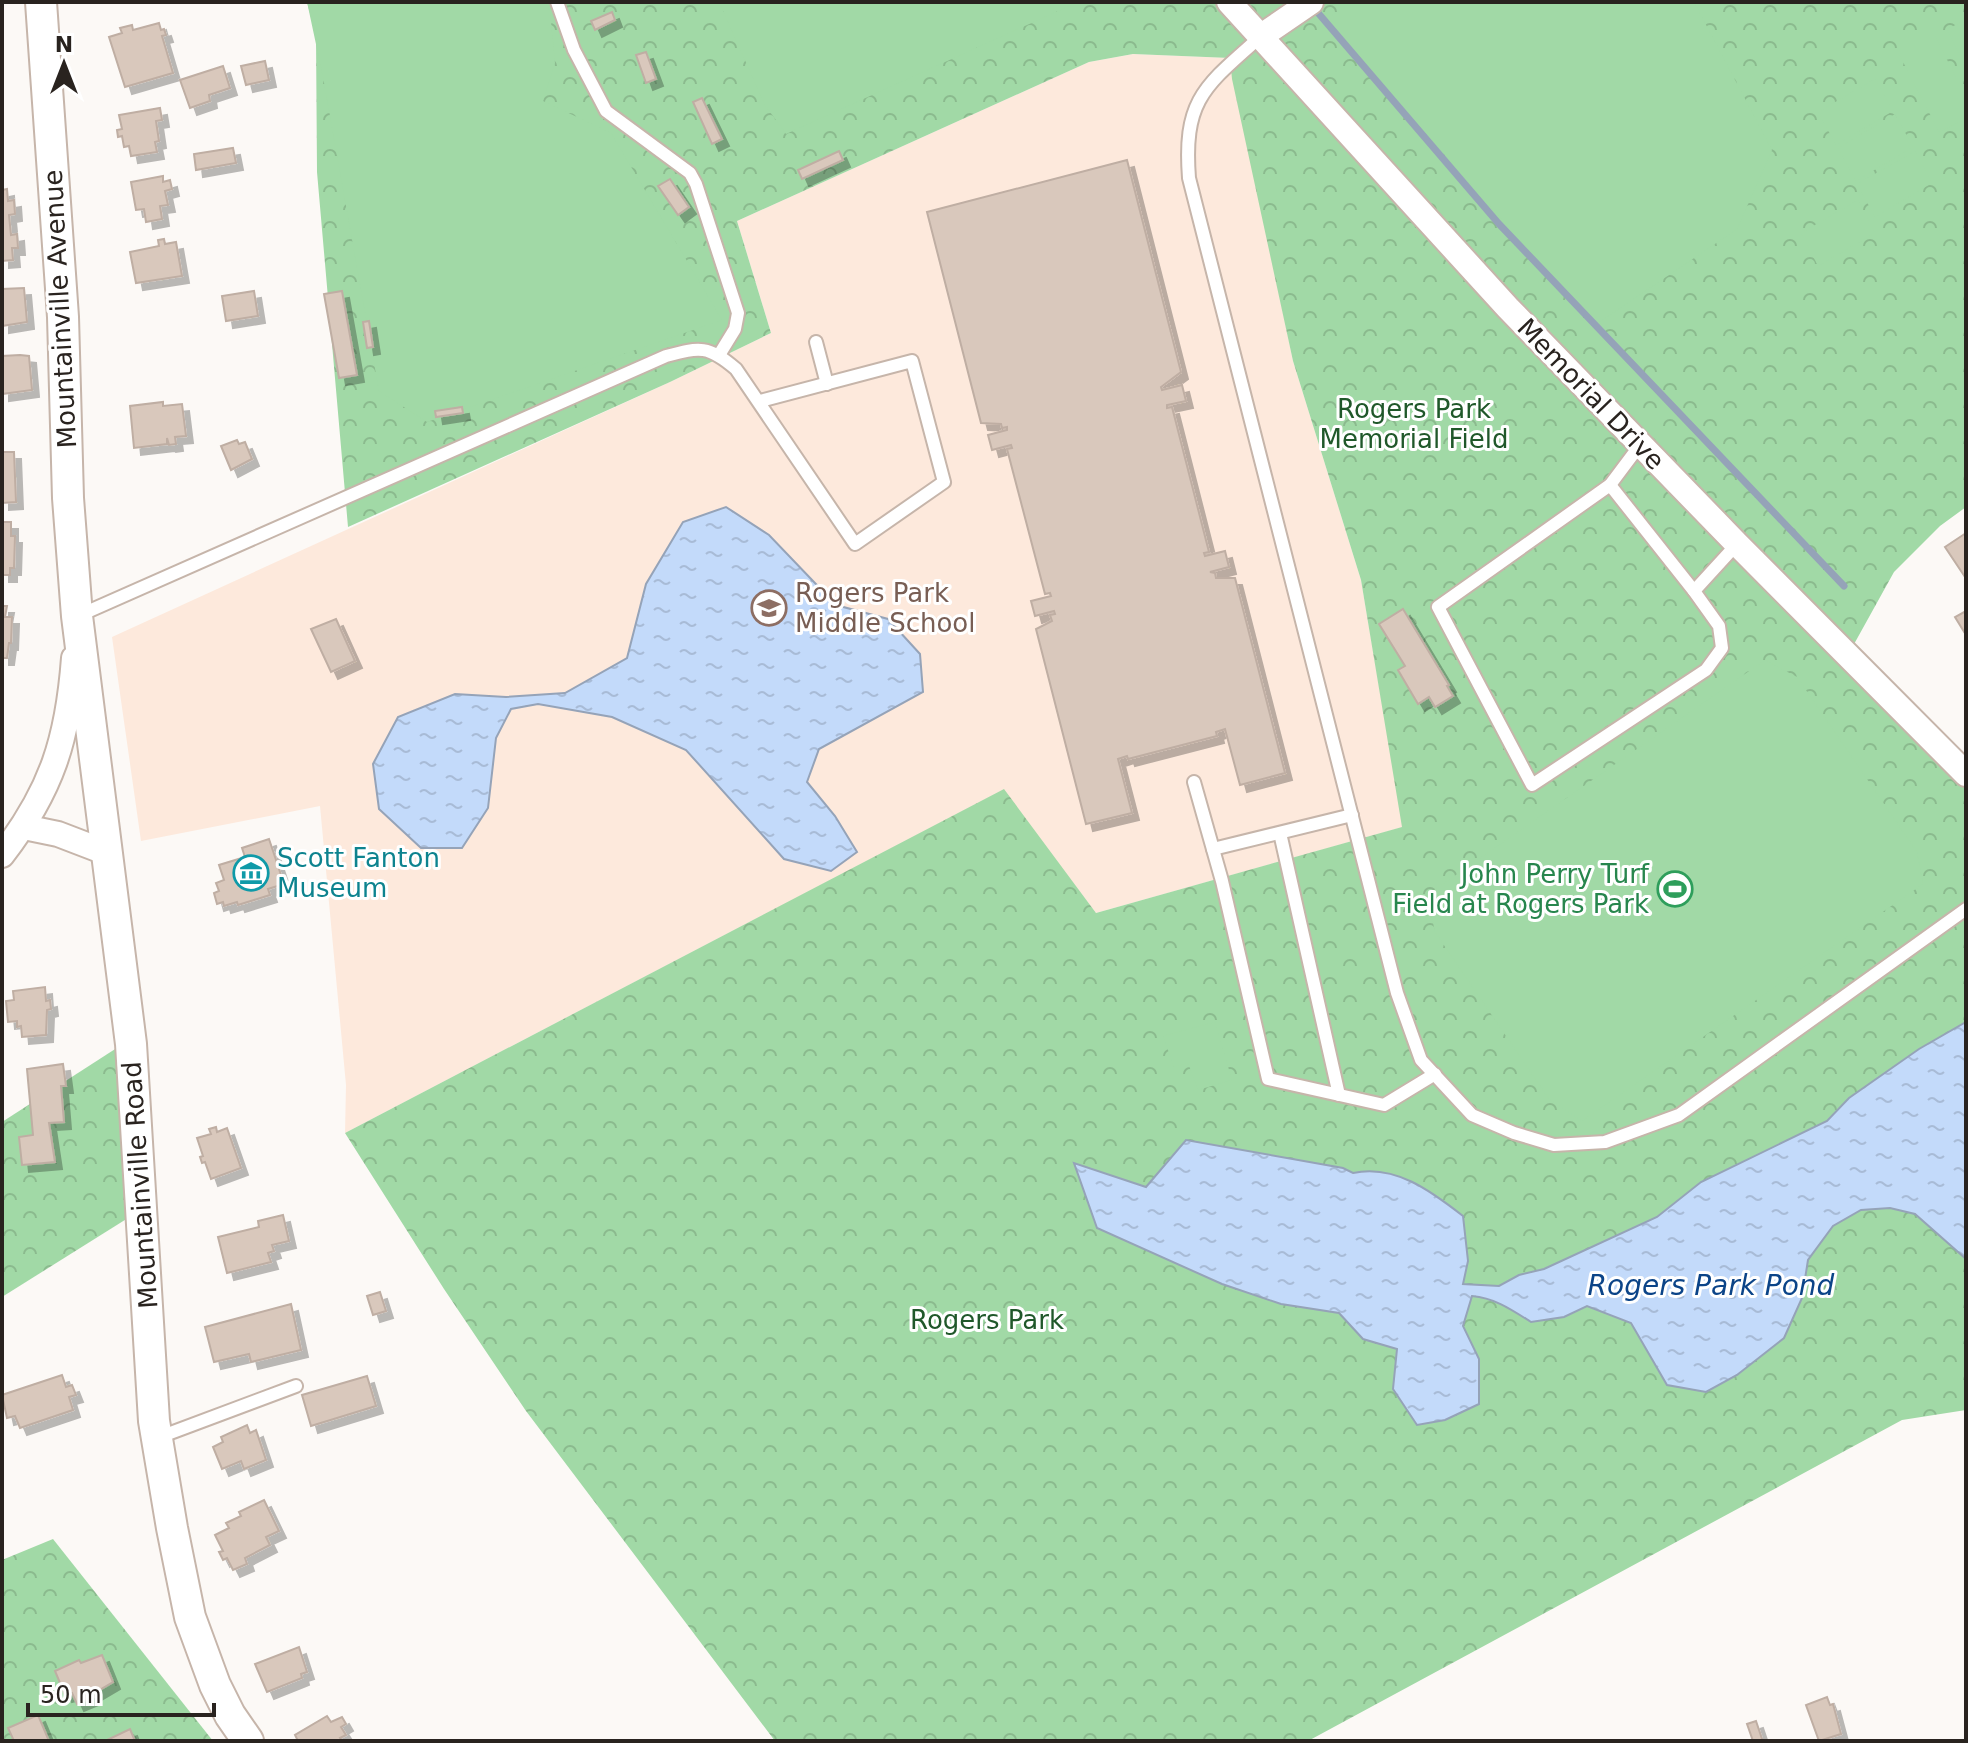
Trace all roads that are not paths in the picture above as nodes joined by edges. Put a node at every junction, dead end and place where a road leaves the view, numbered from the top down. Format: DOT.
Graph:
graph roads {
  1 [pos="41,2"];
  2 [pos="557,2"];
  3 [pos="1229,2"];
  4 [pos="1308,4"];
  5 [pos="1260,37"];
  6 [pos="816,342"];
  7 [pos="719,355"];
  8 [pos="827,384"];
  9 [pos="760,401"];
  10 [pos="1640,445"];
  11 [pos="1610,485"];
  12 [pos="1737,544"];
  13 [pos="1694,591"];
  14 [pos="77,616"];
  15 [pos="1966,774"];
  16 [pos="1194,782"];
  17 [pos="1352,815"];
  18 [pos="24,827"];
  19 [pos="1280,833"];
  20 [pos="1213,849"];
  21 [pos="105,852"];
  22 [pos="2,855"];
  23 [pos="1966,909"];
  24 [pos="1435,1074"];
  25 [pos="1339,1095"];
  26 [pos="296,1386"];
  27 [pos="157,1438"];
  28 [pos="248,1741"];
  1 -- 14 [label="street, Mountainville Avenue"];
  2 -- 7 [label="lane"];
  3 -- 5 [label="street, Memorial Drive"];
  4 -- 5 [label="street"];
  5 -- 10 [label="street, Memorial Drive"];
  5 -- 17 [label="lane"];
  6 -- 8 [label="lane"];
  7 -- 9 [label="lane"];
  7 -- 14 [label="lane"];
  8 -- 9 [label="lane"];
  8 -- 9 [label="lane"];
  10 -- 11 [label="lane"];
  10 -- 12 [label="street, Memorial Drive"];
  11 -- 13 [label="lane"];
  11 -- 13 [label="lane"];
  12 -- 13 [label="lane"];
  12 -- 15 [label="street, Memorial Drive"];
  14 -- 18 [label="street"];
  14 -- 21 [label="street, Mountainville Road"];
  16 -- 20 [label="lane"];
  17 -- 19 [label="lane"];
  17 -- 24 [label="lane"];
  18 -- 21 [label="street"];
  18 -- 22 [label="street"];
  19 -- 20 [label="lane"];
  19 -- 25 [label="lane"];
  20 -- 25 [label="lane"];
  21 -- 27 [label="street, Mountainville Road"];
  23 -- 24 [label="lane"];
  24 -- 25 [label="lane"];
  26 -- 27 [label="lane"];
  27 -- 28 [label="street, Mountainville Road"];
}
